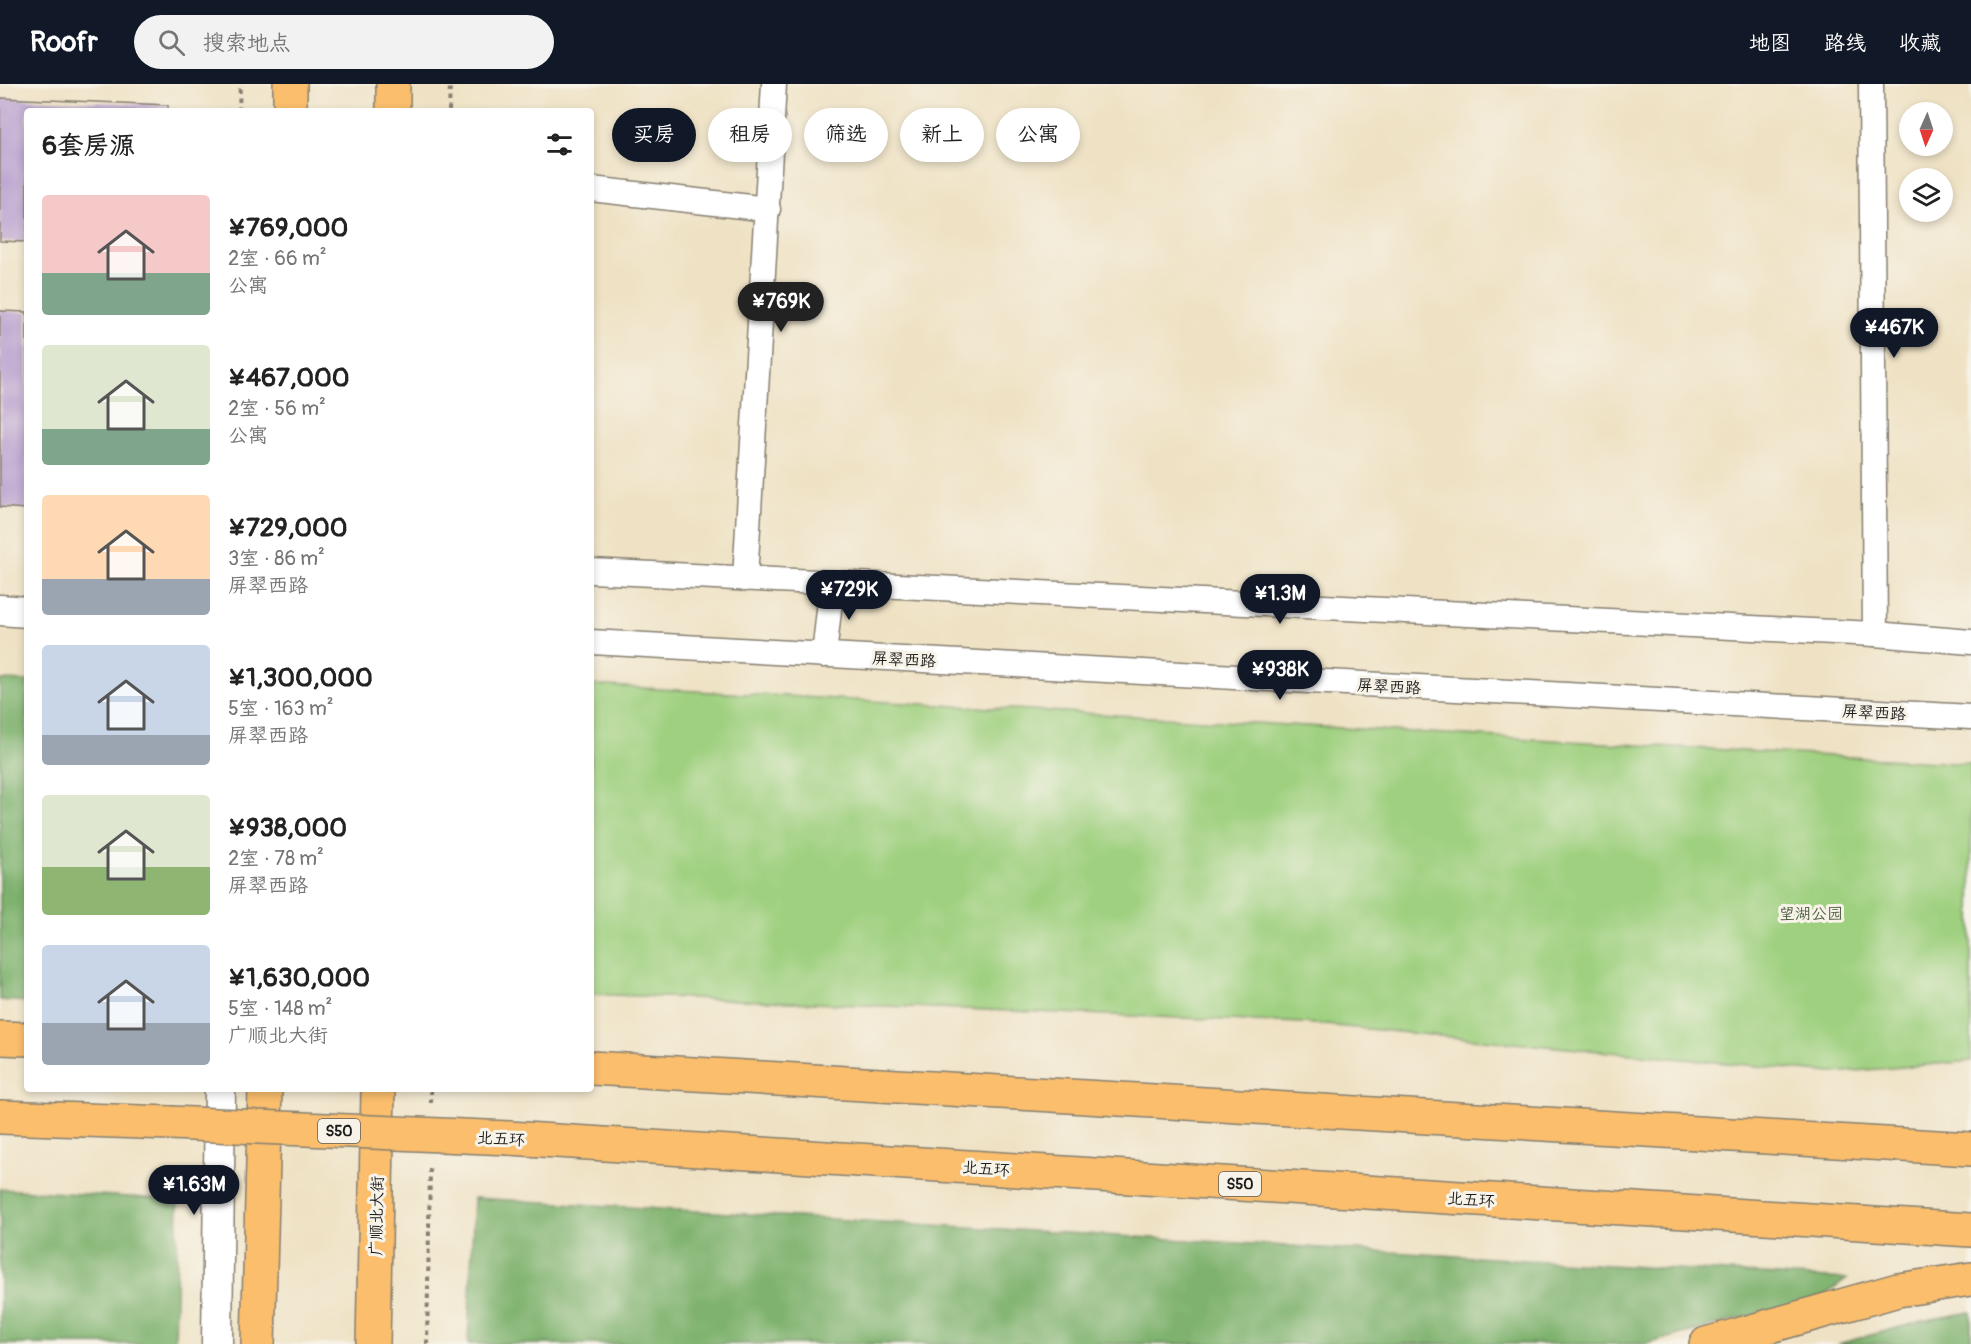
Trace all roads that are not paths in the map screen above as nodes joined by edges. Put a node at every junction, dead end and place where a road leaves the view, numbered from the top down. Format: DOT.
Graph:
graph roads {
  1 [pos="290,84"];
  2 [pos="393,84"];
  3 [pos="774,84"];
  4 [pos="1871,84"];
  5 [pos="290,108"];
  6 [pos="393,108"];
  7 [pos="594,189"];
  8 [pos="768,209"];
  9 [pos="594,572"];
  10 [pos="745,579"];
  11 [pos="832,583"];
  12 [pos="0,610"];
  13 [pos="24,612"];
  14 [pos="1875,633"];
  15 [pos="594,642"];
  16 [pos="1971,642"];
  17 [pos="824,655"];
  18 [pos="1971,717"];
  19 [pos="0,1038"];
  20 [pos="24,1039"];
  21 [pos="594,1068"];
  22 [pos="220,1092"];
  23 [pos="265,1092"];
  24 [pos="378,1092"];
  25 [pos="0,1117"];
  26 [pos="1971,1149"];
  27 [pos="1971,1230"];
  28 [pos="1971,1280"];
  29 [pos="217,1344"];
  30 [pos="258,1344"];
  31 [pos="373,1344"];
  32 [pos="1706,1344"];
  1 -- 5 [label="main road"];
  2 -- 6 [label="main road"];
  3 -- 8 [label="street"];
  4 -- 14 [label="street"];
  7 -- 8 [label="street"];
  8 -- 10 [label="street"];
  9 -- 10 [label="street"];
  10 -- 11 [label="street"];
  11 -- 14 [label="street"];
  11 -- 17 [label="street"];
  12 -- 13 [label="street"];
  14 -- 16 [label="street"];
  15 -- 17 [label="street, 屏翠西路"];
  17 -- 18 [label="street, 屏翠西路"];
  19 -- 20 [label="main road"];
  21 -- 26 [label="main road"];
  22 -- 29 [label="street"];
  23 -- 30 [label="main road"];
  24 -- 31 [label="main road, 广顺北大街"];
  25 -- 27 [label="main road, 北五环 / S50, bridge"];
  28 -- 32 [label="main road"];
}
